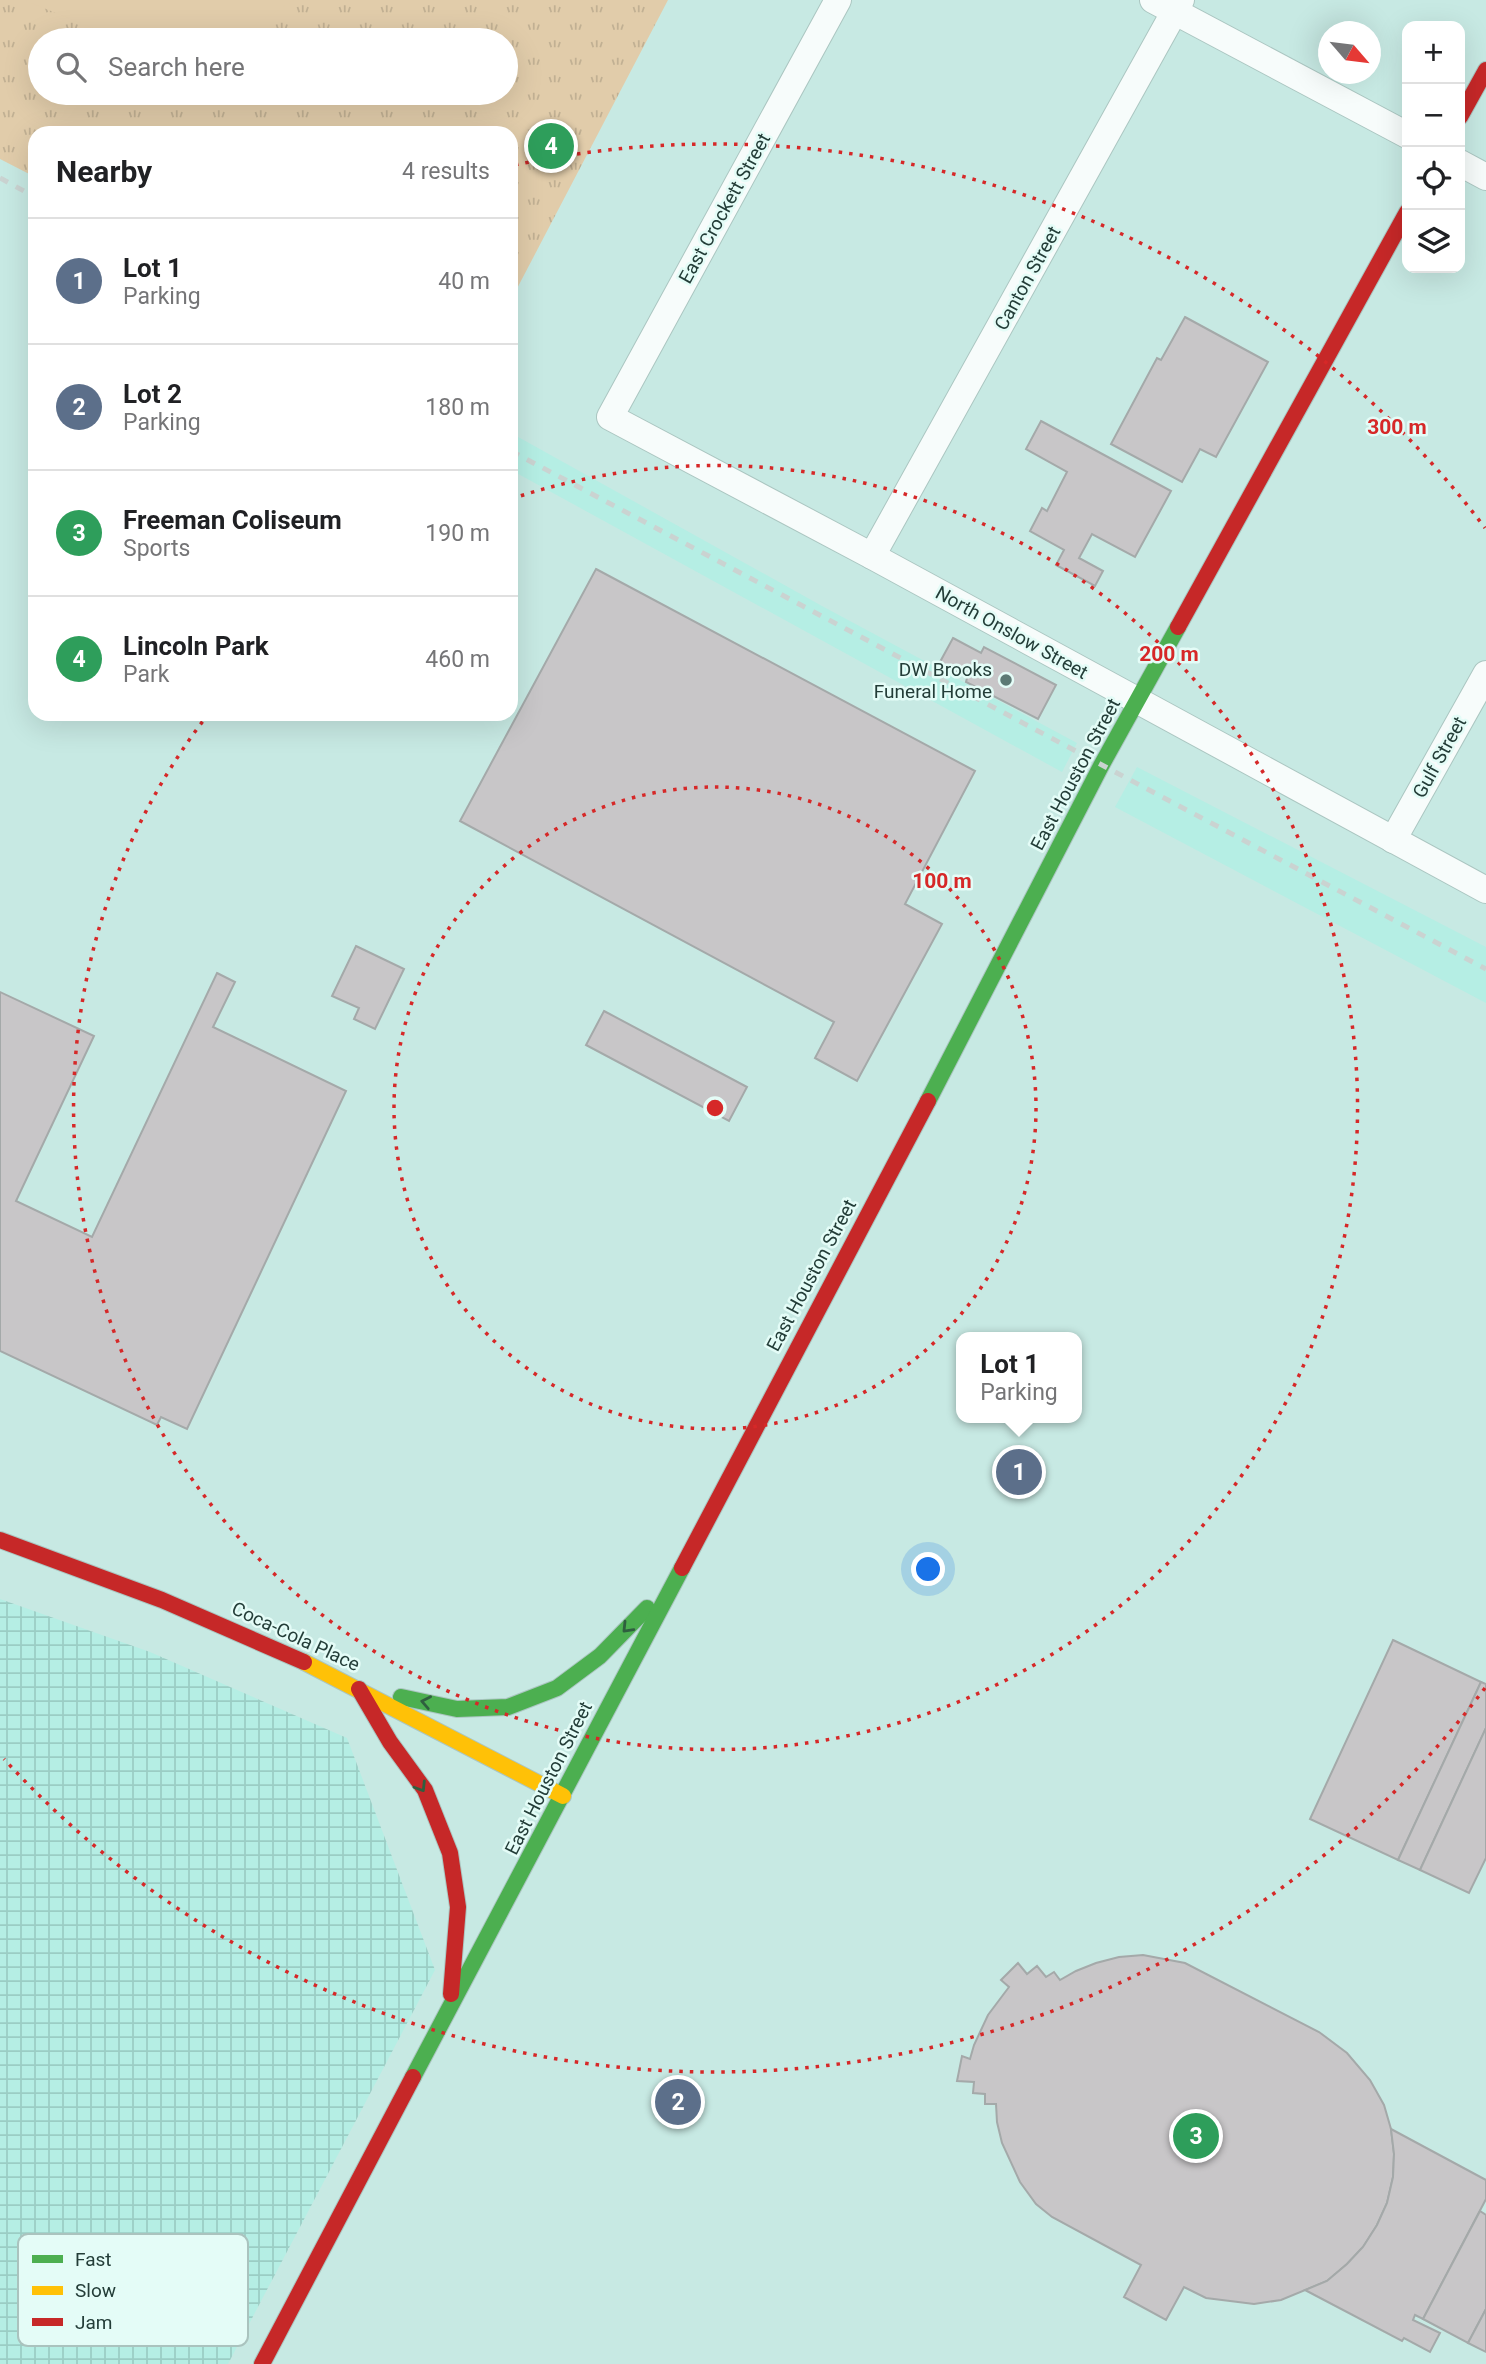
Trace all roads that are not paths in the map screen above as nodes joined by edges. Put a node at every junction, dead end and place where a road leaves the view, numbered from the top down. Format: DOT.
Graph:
graph roads {
  1 [pos="838,0"];
  2 [pos="1169,4"];
  3 [pos="1486,70"];
  4 [pos="1465,108"];
  5 [pos="1402,132"];
  6 [pos="1465,166"];
  7 [pos="1486,177"];
  8 [pos="1402,221"];
  9 [pos="610,417"];
  10 [pos="873,556"];
  11 [pos="1486,674"];
  12 [pos="1137,701"];
  13 [pos="1393,840"];
  14 [pos="1486,890"];
  15 [pos="0,1540"];
  16 [pos="674,1579"];
  17 [pos="358,1689"];
  18 [pos="563,1796"];
  19 [pos="450,2010"];
  20 [pos="262,2364"];
  1 -- 9 [label="street, East Crockett Street"];
  2 -- 5 [label="street"];
  2 -- 10 [label="street, Canton Street"];
  3 -- 4 [label="main road"];
  6 -- 7 [label="street"];
  8 -- 12 [label="main road, East Houston Street"];
  9 -- 10 [label="street, North Onslow Street"];
  10 -- 12 [label="street, North Onslow Street"];
  11 -- 13 [label="street, Gulf Street"];
  12 -- 13 [label="street, North Onslow Street"];
  12 -- 16 [label="main road, East Houston Street"];
  13 -- 14 [label="street, North Onslow Street"];
  15 -- 17 [label="main road, Coca-Cola Place"];
  16 -- 17 [label="main road, one-way"];
  16 -- 18 [label="main road, East Houston Street"];
  17 -- 18 [label="main road, Coca-Cola Place"];
  17 -- 19 [label="main road, one-way"];
  18 -- 19 [label="main road, East Houston Street"];
  19 -- 20 [label="main road, East Houston Street"];
}
